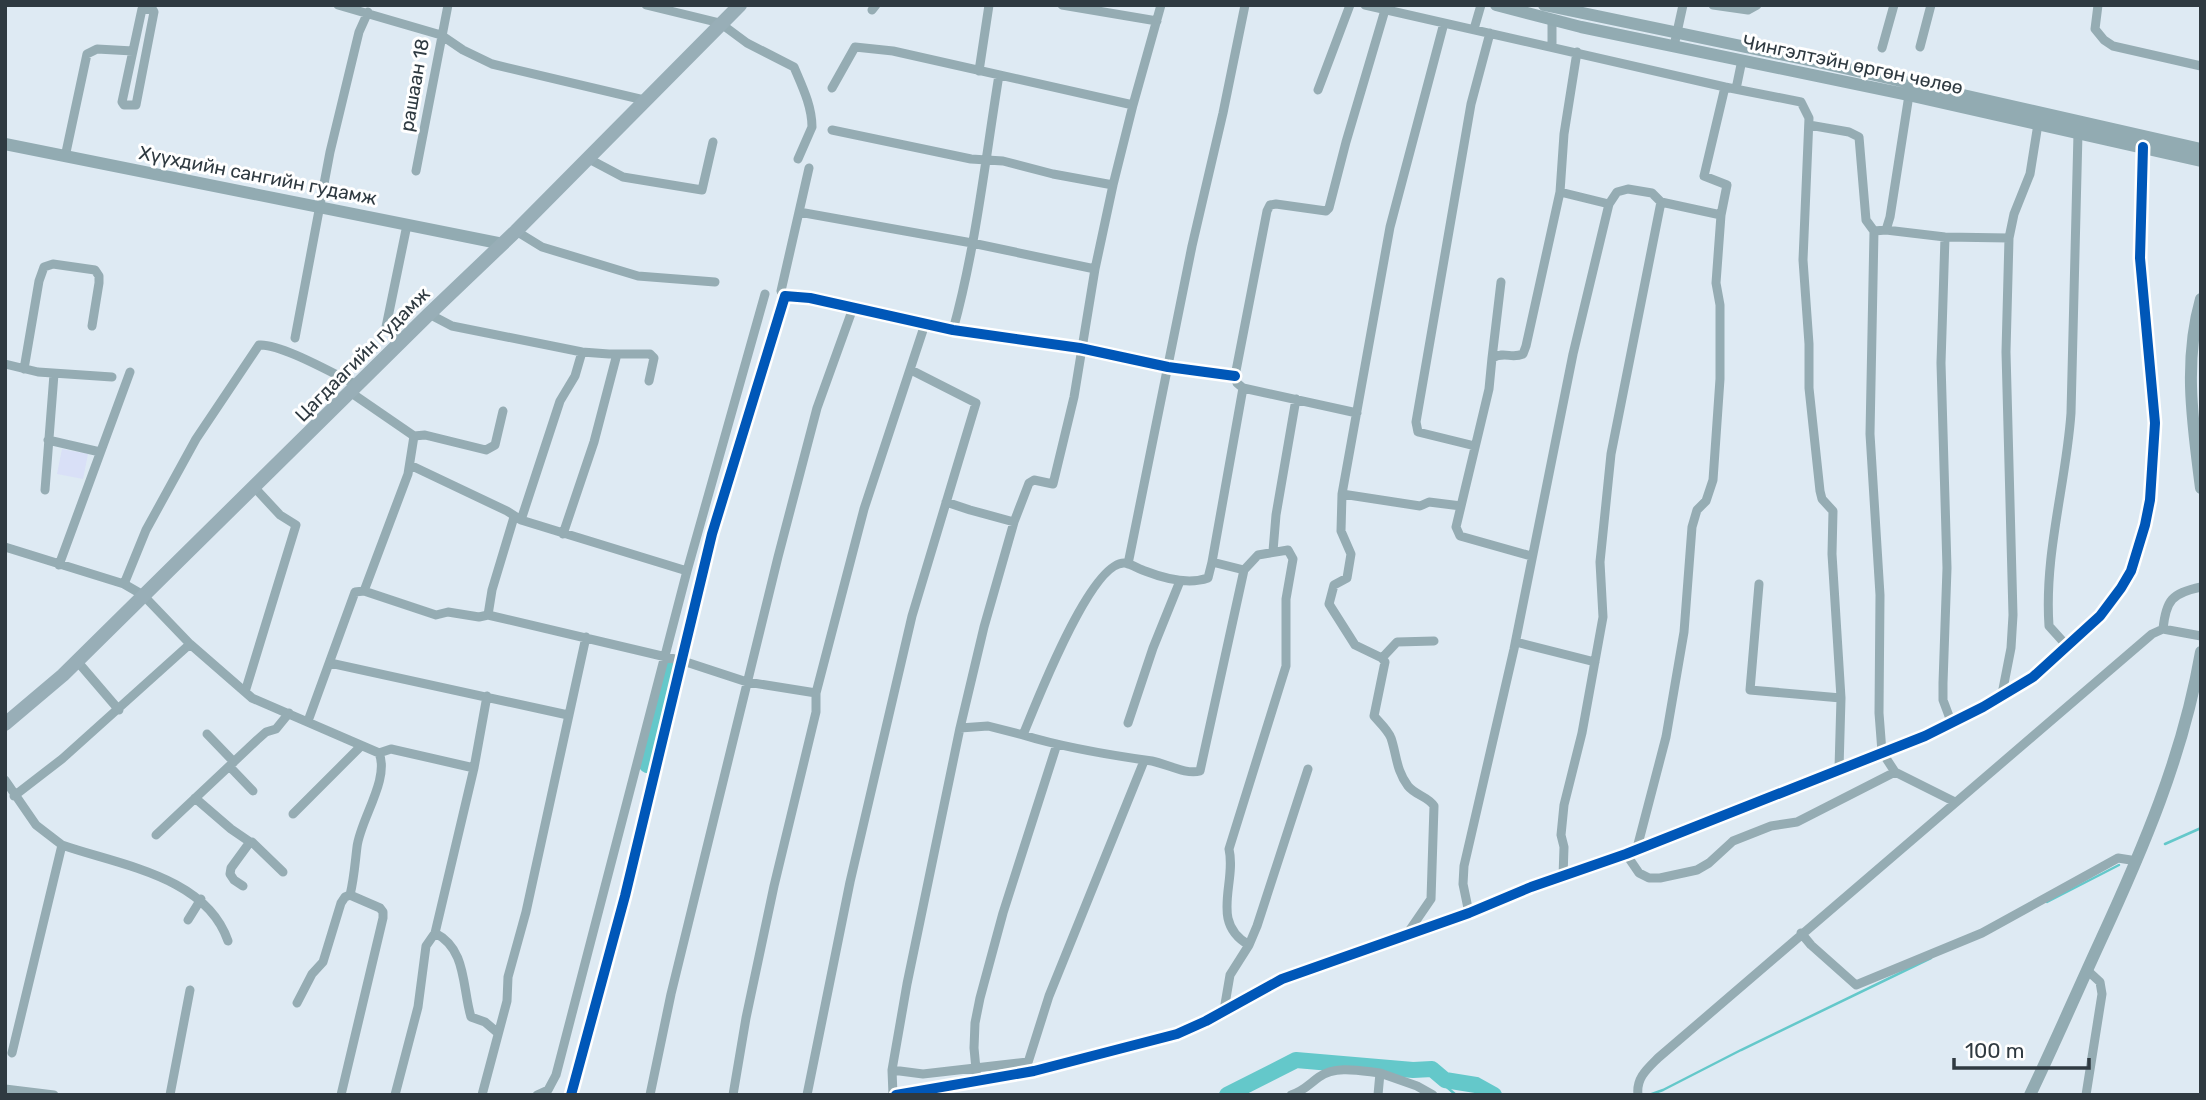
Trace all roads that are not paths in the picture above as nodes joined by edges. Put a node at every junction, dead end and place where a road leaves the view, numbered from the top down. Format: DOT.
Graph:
graph roads {
  1 [pos="338,5"];
  2 [pos="448,5"];
  3 [pos="646,5"];
  4 [pos="740,5"];
  5 [pos="989,5"];
  6 [pos="1062,5"];
  7 [pos="1161,5"];
  8 [pos="1245,5"];
  9 [pos="1350,5"];
  10 [pos="1365,5"];
  11 [pos="1481,5"];
  12 [pos="1496,5"];
  13 [pos="1544,5"];
  14 [pos="1683,5"];
  15 [pos="1713,5"];
  16 [pos="1757,5"];
  17 [pos="1894,5"];
  18 [pos="1931,5"];
  19 [pos="2098,5"];
  20 [pos="355,7"];
  21 [pos="1385,10"];
  22 [pos="368,12"];
  23 [pos="1552,19"];
  24 [pos="1157,21"];
  25 [pos="720,23"];
  26 [pos="1444,23"];
  27 [pos="1474,29"];
  28 [pos="1490,33"];
  29 [pos="441,35"];
  30 [pos="1675,40"];
  31 [pos="1552,47"];
  32 [pos="1920,47"];
  33 [pos="1882,48"];
  34 [pos="133,51"];
  35 [pos="1577,52"];
  36 [pos="1742,60"];
  37 [pos="2201,66"];
  38 [pos="978,71"];
  39 [pos="999,75"];
  40 [pos="1725,86"];
  41 [pos="832,88"];
  42 [pos="1736,89"];
  43 [pos="1318,90"];
  44 [pos="1909,95"];
  45 [pos="644,100"];
  46 [pos="1133,105"];
  47 [pos="2038,124"];
  48 [pos="1809,125"];
  49 [pos="832,131"];
  50 [pos="2078,133"];
  51 [pos="713,142"];
  52 [pos="5,144"];
  53 [pos="2143,147"];
  54 [pos="2201,149"];
  55 [pos="65,156"];
  56 [pos="589,159"];
  57 [pos="798,159"];
  58 [pos="986,159"];
  59 [pos="2201,161"];
  60 [pos="808,168"];
  61 [pos="416,171"];
  62 [pos="1113,185"];
  63 [pos="1560,192"];
  64 [pos="1661,202"];
  65 [pos="1609,204"];
  66 [pos="318,208"];
  67 [pos="799,212"];
  68 [pos="1721,215"];
  69 [pos="407,225"];
  70 [pos="1886,230"];
  71 [pos="1874,231"];
  72 [pos="516,232"];
  73 [pos="1945,237"];
  74 [pos="2009,238"];
  75 [pos="972,243"];
  76 [pos="503,244"];
  77 [pos="1094,269"];
  78 [pos="715,282"];
  79 [pos="1501,282"];
  80 [pos="765,294"];
  81 [pos="788,294"];
  82 [pos="2201,299"];
  83 [pos="853,308"];
  84 [pos="429,314"];
  85 [pos="925,324"];
  86 [pos="92,326"];
  87 [pos="953,330"];
  88 [pos="295,338"];
  89 [pos="753,341"];
  90 [pos="398,343"];
  91 [pos="770,344"];
  92 [pos="1080,348"];
  93 [pos="582,352"];
  94 [pos="617,354"];
  95 [pos="1492,358"];
  96 [pos="5,364"];
  97 [pos="1168,367"];
  98 [pos="24,369"];
  99 [pos="911,370"];
  100 [pos="130,372"];
  101 [pos="54,373"];
  102 [pos="1235,376"];
  103 [pos="112,377"];
  104 [pos="649,381"];
  105 [pos="1243,388"];
  106 [pos="353,389"];
  107 [pos="1296,399"];
  108 [pos="503,411"];
  109 [pos="1357,413"];
  110 [pos="414,436"];
  111 [pos="48,440"];
  112 [pos="1475,446"];
  113 [pos="100,452"];
  114 [pos="410,466"];
  115 [pos="254,487"];
  116 [pos="2201,488"];
  117 [pos="45,490"];
  118 [pos="1342,494"];
  119 [pos="946,502"];
  120 [pos="1461,506"];
  121 [pos="517,518"];
  122 [pos="1014,522"];
  123 [pos="563,534"];
  124 [pos="5,547"];
  125 [pos="1273,551"];
  126 [pos="1531,556"];
  127 [pos="1212,562"];
  128 [pos="1128,564"];
  129 [pos="59,565"];
  130 [pos="1244,570"];
  131 [pos="687,571"];
  132 [pos="1180,581"];
  133 [pos="124,584"];
  134 [pos="1759,584"];
  135 [pos="2201,587"];
  136 [pos="364,591"];
  137 [pos="144,595"];
  138 [pos="488,615"];
  139 [pos="2163,629"];
  140 [pos="586,636"];
  141 [pos="2201,636"];
  142 [pos="1434,640"];
  143 [pos="1516,642"];
  144 [pos="190,644"];
  145 [pos="2067,646"];
  146 [pos="2201,652"];
  147 [pos="666,657"];
  148 [pos="1382,658"];
  149 [pos="78,661"];
  150 [pos="683,661"];
  151 [pos="1595,662"];
  152 [pos="330,663"];
  153 [pos="747,682"];
  154 [pos="245,692"];
  155 [pos="816,693"];
  156 [pos="2002,694"];
  157 [pos="487,696"];
  158 [pos="1840,698"];
  159 [pos="119,709"];
  160 [pos="289,713"];
  161 [pos="568,715"];
  162 [pos="308,721"];
  163 [pos="1128,723"];
  164 [pos="5,724"];
  165 [pos="1952,724"];
  166 [pos="960,728"];
  167 [pos="207,734"];
  168 [pos="1023,735"];
  169 [pos="1057,744"];
  170 [pos="362,746"];
  171 [pos="1882,752"];
  172 [pos="379,753"];
  173 [pos="1144,761"];
  174 [pos="232,765"];
  175 [pos="474,768"];
  176 [pos="1308,769"];
  177 [pos="1839,769"];
  178 [pos="1895,772"];
  179 [pos="5,780"];
  180 [pos="253,791"];
  181 [pos="14,796"];
  182 [pos="195,797"];
  183 [pos="1955,802"];
  184 [pos="293,814"];
  185 [pos="156,835"];
  186 [pos="250,842"];
  187 [pos="62,845"];
  188 [pos="1637,848"];
  189 [pos="1626,854"];
  190 [pos="2137,861"];
  191 [pos="283,872"];
  192 [pos="1563,877"];
  193 [pos="243,886"];
  194 [pos="350,895"];
  195 [pos="201,900"];
  196 [pos="1469,914"];
  197 [pos="188,920"];
  198 [pos="435,933"];
  199 [pos="1801,933"];
  200 [pos="1407,935"];
  201 [pos="228,941"];
  202 [pos="1249,945"];
  203 [pos="2087,970"];
  204 [pos="190,990"];
  205 [pos="297,1003"];
  206 [pos="1224,1010"];
  207 [pos="498,1033"];
  208 [pos="12,1053"];
  209 [pos="976,1067"];
  210 [pos="1026,1067"];
  211 [pos="892,1070"];
  212 [pos="1380,1073"];
  213 [pos="977,1080"];
  214 [pos="5,1089"];
  215 [pos="1305,1092"];
  216 [pos="54,1095"];
  217 [pos="170,1095"];
  218 [pos="341,1095"];
  219 [pos="395,1095"];
  220 [pos="482,1095"];
  221 [pos="537,1095"];
  222 [pos="570,1095"];
  223 [pos="650,1095"];
  224 [pos="733,1095"];
  225 [pos="807,1095"];
  226 [pos="895,1095"];
  227 [pos="1291,1095"];
  228 [pos="1378,1095"];
  229 [pos="1433,1095"];
  230 [pos="1637,1095"];
  231 [pos="2030,1095"];
  232 [pos="2087,1095"];
  1 -- 20 [label="street"];
  2 -- 29 [label="street, рашаан 18"];
  3 -- 25 [label="street"];
  4 -- 25 [label="main road, Цагдаагийн гудамж"];
  5 -- 38 [label="street"];
  6 -- 24 [label="street"];
  7 -- 24 [label="street"];
  8 -- 97 [label="street"];
  9 -- 43 [label="street"];
  10 -- 21 [label="street"];
  11 -- 27 [label="street"];
  12 -- 23 [label="main road, Чингэлтэйн өргөн чөлөө"];
  13 -- 30 [label="main road, Чингэлтэйн өргөн чөлөө"];
  14 -- 30 [label="street"];
  15 -- 16 [label="street"];
  17 -- 33 [label="street"];
  18 -- 32 [label="street"];
  19 -- 37 [label="street"];
  20 -- 22 [label="street"];
  21 -- 26 [label="street"];
  21 -- 102 [label="street"];
  22 -- 29 [label="street"];
  22 -- 66 [label="street"];
  23 -- 30 [label="main road, Чингэлтэйн өргөн чөлөө"];
  23 -- 31 [label="street"];
  24 -- 46 [label="street"];
  25 -- 45 [label="main road, Цагдаагийн гудамж"];
  25 -- 57 [label="street"];
  26 -- 27 [label="street"];
  26 -- 109 [label="street"];
  27 -- 28 [label="street"];
  28 -- 31 [label="street"];
  28 -- 112 [label="street"];
  29 -- 45 [label="street"];
  29 -- 61 [label="street, рашаан 18"];
  30 -- 36 [label="main road, Чингэлтэйн өргөн чөлөө"];
  30 -- 54 [label="main road, Чингэлтэйн өргөн чөлөө"];
  31 -- 35 [label="street"];
  34 -- 34 [label="street"];
  34 -- 55 [label="street"];
  35 -- 40 [label="street"];
  35 -- 63 [label="street"];
  36 -- 42 [label="street"];
  36 -- 44 [label="main road, Чингэлтэйн өргөн чөлөө"];
  38 -- 39 [label="street"];
  38 -- 41 [label="street"];
  39 -- 46 [label="street"];
  39 -- 58 [label="street"];
  40 -- 42 [label="street"];
  40 -- 68 [label="street"];
  42 -- 48 [label="street"];
  44 -- 47 [label="main road, Чингэлтэйн өргөн чөлөө"];
  44 -- 70 [label="street"];
  45 -- 56 [label="main road, Цагдаагийн гудамж"];
  46 -- 62 [label="street"];
  47 -- 50 [label="main road, Чингэлтэйн өргөн чөлөө"];
  47 -- 74 [label="street"];
  48 -- 71 [label="street"];
  48 -- 158 [label="street"];
  49 -- 58 [label="street"];
  50 -- 53 [label="main road, Чингэлтэйн өргөн чөлөө"];
  50 -- 145 [label="street"];
  51 -- 56 [label="street"];
  52 -- 55 [label="main road, Хүүхдийн сангийн гудамж"];
  53 -- 59 [label="main road, Чингэлтэйн өргөн чөлөө"];
  53 -- 145 [label="street"];
  55 -- 66 [label="main road, Хүүхдийн сангийн гудамж"];
  56 -- 72 [label="main road, Цагдаагийн гудамж"];
  58 -- 62 [label="street"];
  58 -- 75 [label="street"];
  60 -- 67 [label="street"];
  62 -- 77 [label="street"];
  63 -- 65 [label="street"];
  63 -- 95 [label="street"];
  64 -- 65 [label="street"];
  64 -- 68 [label="street"];
  64 -- 151 [label="street"];
  65 -- 126 [label="street"];
  66 -- 69 [label="main road, Хүүхдийн сангийн гудамж"];
  66 -- 88 [label="street"];
  67 -- 75 [label="street"];
  67 -- 81 [label="street"];
  68 -- 188 [label="street"];
  69 -- 76 [label="main road, Хүүхдийн сангийн гудамж"];
  69 -- 90 [label="street"];
  70 -- 71 [label="street"];
  70 -- 73 [label="street"];
  71 -- 171 [label="street"];
  72 -- 76 [label="main road, Цагдаагийн гудамж"];
  72 -- 78 [label="street"];
  73 -- 74 [label="street"];
  73 -- 165 [label="street"];
  74 -- 156 [label="street"];
  75 -- 77 [label="street"];
  75 -- 87 [label="street"];
  76 -- 84 [label="main road, Цагдаагийн гудамж"];
  77 -- 92 [label="street"];
  79 -- 95 [label="street"];
  80 -- 89 [label="street"];
  81 -- 83 [label="street"];
  81 -- 91 [label="street"];
  82 -- 116 [label="main road"];
  83 -- 85 [label="street"];
  83 -- 153 [label="street"];
  84 -- 90 [label="main road, Цагдаагийн гудамж"];
  84 -- 93 [label="street"];
  85 -- 87 [label="street"];
  85 -- 99 [label="street"];
  86 -- 98 [label="street"];
  87 -- 92 [label="street"];
  89 -- 91 [label="street"];
  89 -- 131 [label="street"];
  90 -- 106 [label="main road, Цагдаагийн гудамж"];
  91 -- 150 [label="street"];
  92 -- 97 [label="street"];
  92 -- 122 [label="street"];
  93 -- 94 [label="street"];
  93 -- 121 [label="street"];
  94 -- 104 [label="street"];
  94 -- 123 [label="street"];
  95 -- 112 [label="street"];
  96 -- 98 [label="street"];
  97 -- 102 [label="street"];
  97 -- 128 [label="street"];
  98 -- 101 [label="street"];
  99 -- 119 [label="street"];
  99 -- 155 [label="street"];
  100 -- 113 [label="street"];
  101 -- 103 [label="street"];
  101 -- 111 [label="street"];
  102 -- 105 [label="street"];
  105 -- 107 [label="street"];
  105 -- 127 [label="street"];
  106 -- 110 [label="street"];
  106 -- 115 [label="main road, Цагдаагийн гудамж"];
  106 -- 133 [label="street"];
  107 -- 109 [label="street"];
  107 -- 125 [label="street"];
  108 -- 110 [label="street"];
  109 -- 118 [label="street"];
  110 -- 114 [label="street"];
  111 -- 113 [label="street"];
  111 -- 117 [label="street"];
  112 -- 120 [label="street"];
  113 -- 129 [label="street"];
  114 -- 121 [label="street"];
  114 -- 136 [label="street"];
  115 -- 137 [label="main road, Цагдаагийн гудамж"];
  115 -- 154 [label="street"];
  118 -- 120 [label="street"];
  118 -- 148 [label="street"];
  119 -- 122 [label="street"];
  119 -- 225 [label="street"];
  120 -- 126 [label="street"];
  121 -- 123 [label="street"];
  121 -- 138 [label="street"];
  122 -- 166 [label="street"];
  123 -- 131 [label="street"];
  124 -- 129 [label="street"];
  125 -- 130 [label="street"];
  125 -- 202 [label="street"];
  126 -- 143 [label="street"];
  127 -- 130 [label="street"];
  127 -- 132 [label="street"];
  128 -- 132 [label="street"];
  128 -- 168 [label="street"];
  129 -- 133 [label="street"];
  130 -- 173 [label="street"];
  131 -- 147 [label="street"];
  132 -- 163 [label="street"];
  133 -- 137 [label="street"];
  134 -- 158 [label="street"];
  135 -- 139 [label="street"];
  136 -- 138 [label="street"];
  136 -- 152 [label="street"];
  137 -- 144 [label="street"];
  137 -- 149 [label="main road, Цагдаагийн гудамж"];
  138 -- 140 [label="street"];
  139 -- 141 [label="street"];
  139 -- 183 [label="street"];
  140 -- 147 [label="street"];
  140 -- 161 [label="street"];
  142 -- 148 [label="street"];
  143 -- 151 [label="street"];
  143 -- 196 [label="street"];
  144 -- 154 [label="street"];
  144 -- 159 [label="street"];
  145 -- 156 [label="street"];
  146 -- 190 [label="main road"];
  147 -- 150 [label="street"];
  147 -- 221 [label="street"];
  148 -- 200 [label="street"];
  149 -- 159 [label="street"];
  149 -- 164 [label="main road, Цагдаагийн гудамж"];
  150 -- 153 [label="street"];
  150 -- 222 [label="street"];
  151 -- 192 [label="street"];
  152 -- 157 [label="street"];
  152 -- 162 [label="street"];
  153 -- 155 [label="street"];
  153 -- 223 [label="street"];
  154 -- 160 [label="street"];
  155 -- 224 [label="street"];
  156 -- 165 [label="street"];
  157 -- 161 [label="street"];
  157 -- 175 [label="street"];
  158 -- 177 [label="street"];
  159 -- 181 [label="street"];
  160 -- 162 [label="street"];
  160 -- 174 [label="street"];
  161 -- 207 [label="street"];
  162 -- 170 [label="street"];
  165 -- 171 [label="street"];
  166 -- 168 [label="street"];
  166 -- 211 [label="street"];
  167 -- 174 [label="street"];
  168 -- 169 [label="street"];
  169 -- 173 [label="street"];
  169 -- 209 [label="street"];
  170 -- 172 [label="street"];
  170 -- 184 [label="street"];
  171 -- 177 [label="street"];
  171 -- 178 [label="street"];
  172 -- 175 [label="street"];
  172 -- 194 [label="street"];
  173 -- 210 [label="street"];
  174 -- 180 [label="street"];
  174 -- 182 [label="street"];
  175 -- 198 [label="street"];
  176 -- 202 [label="street"];
  177 -- 188 [label="street"];
  178 -- 183 [label="street"];
  178 -- 189 [label="street"];
  179 -- 181 [label="street"];
  181 -- 187 [label="street"];
  182 -- 185 [label="street"];
  182 -- 186 [label="street"];
  183 -- 199 [label="street"];
  186 -- 191 [label="street"];
  186 -- 193 [label="street"];
  187 -- 195 [label="street"];
  187 -- 208 [label="street"];
  188 -- 189 [label="street"];
  189 -- 192 [label="street"];
  190 -- 199 [label="street"];
  190 -- 203 [label="main road"];
  192 -- 196 [label="street"];
  194 -- 205 [label="street"];
  194 -- 218 [label="street"];
  195 -- 197 [label="street"];
  195 -- 201 [label="street"];
  196 -- 200 [label="street"];
  198 -- 207 [label="street"];
  198 -- 219 [label="street"];
  199 -- 230 [label="street"];
  200 -- 206 [label="street"];
  202 -- 206 [label="street"];
  203 -- 231 [label="main road"];
  203 -- 232 [label="street"];
  204 -- 217 [label="street"];
  206 -- 210 [label="street"];
  207 -- 220 [label="street"];
  209 -- 210 [label="street"];
  209 -- 211 [label="street"];
  209 -- 213 [label="street"];
  210 -- 213 [label="street"];
  211 -- 226 [label="street"];
  212 -- 215 [label="street"];
  212 -- 228 [label="street"];
  212 -- 229 [label="street"];
  213 -- 226 [label="street"];
  214 -- 216 [label="street"];
  215 -- 227 [label="street"];
}
